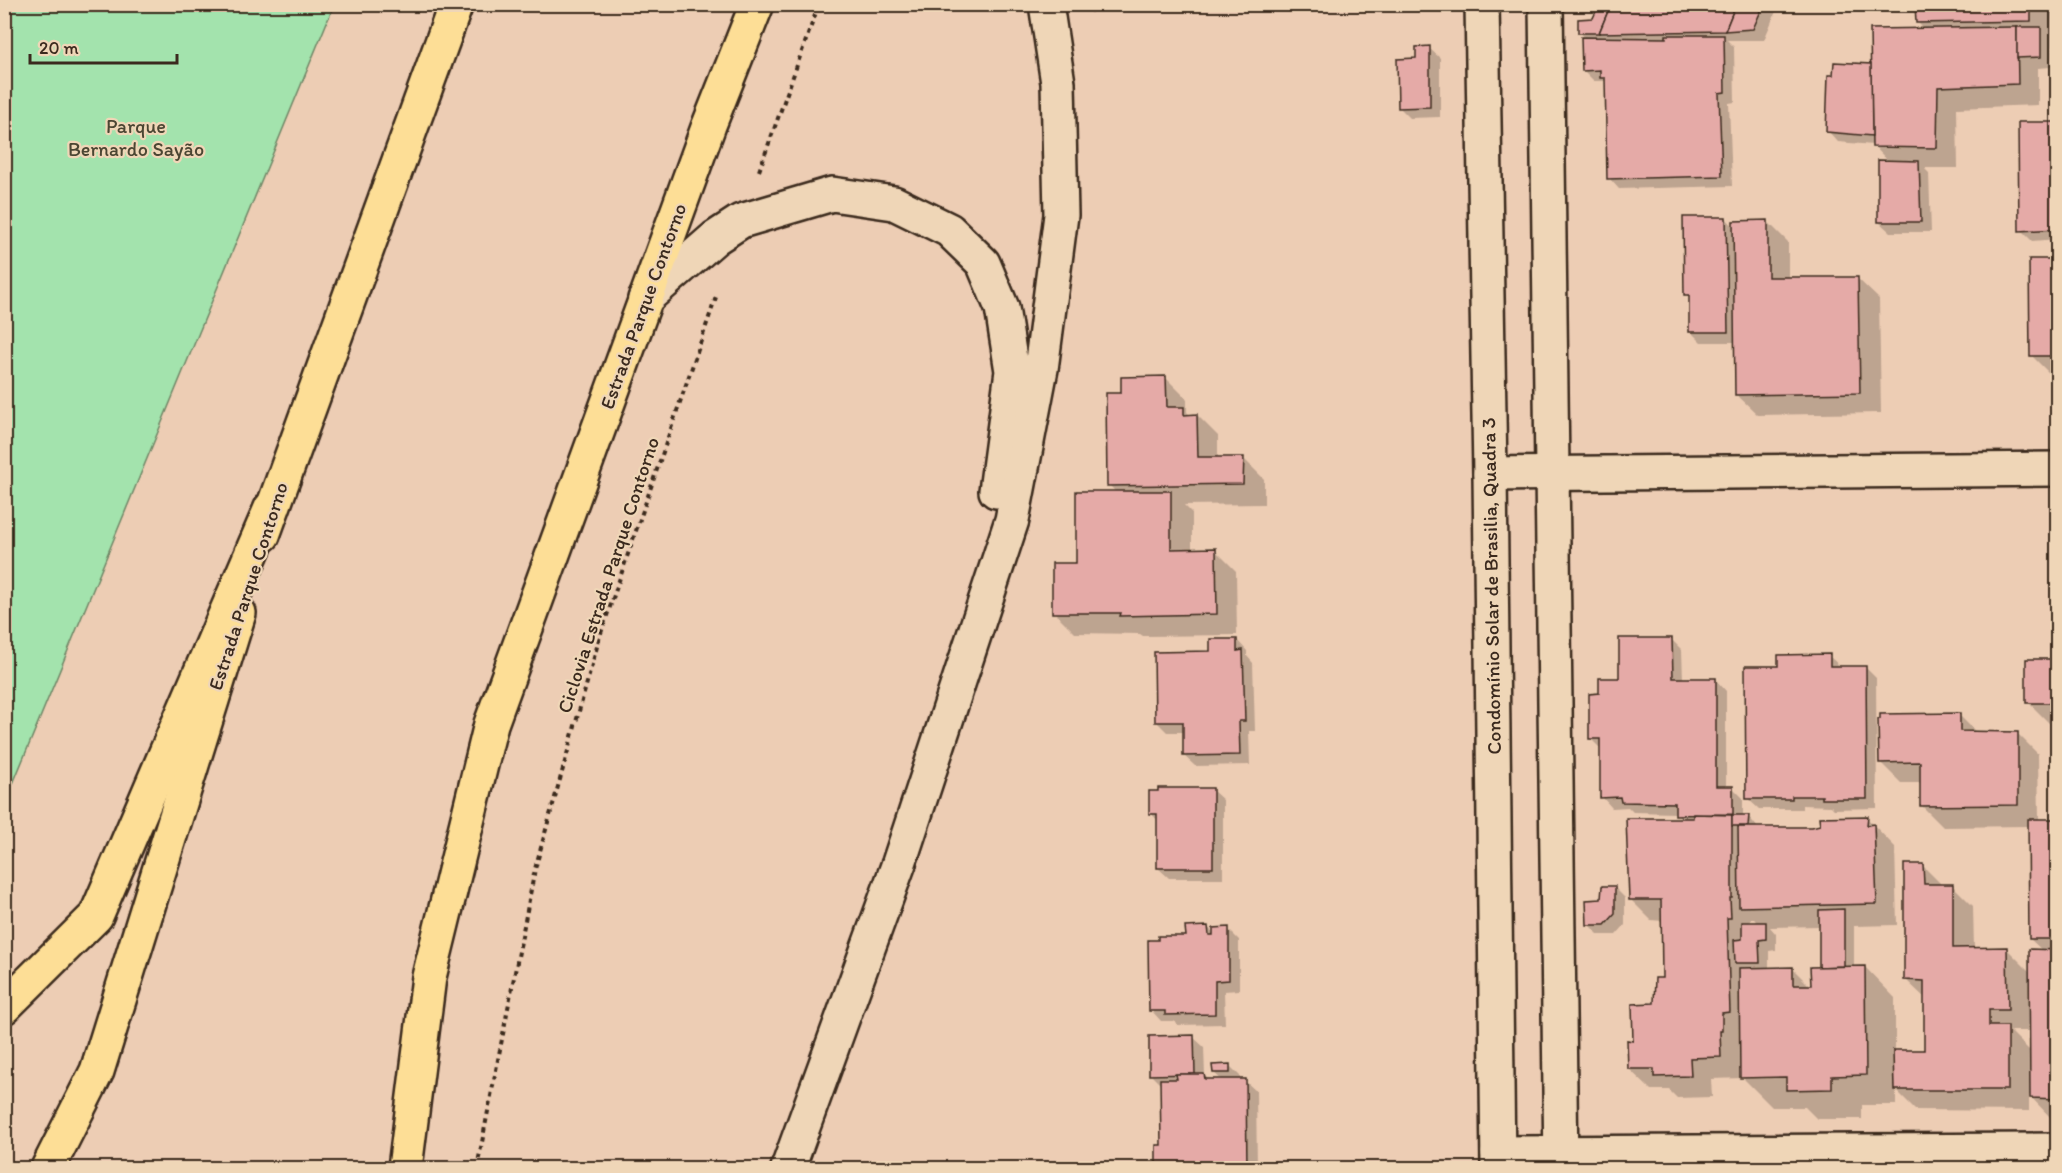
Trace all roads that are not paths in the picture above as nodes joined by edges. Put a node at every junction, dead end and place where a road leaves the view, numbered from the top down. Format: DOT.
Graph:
graph roads {
  1 [pos="456,4"];
  2 [pos="758,4"];
  3 [pos="1046,4"];
  4 [pos="1482,4"];
  5 [pos="1546,4"];
  6 [pos="645,299"];
  7 [pos="2058,469"];
  8 [pos="1490,474"];
  9 [pos="1553,474"];
  10 [pos="271,508"];
  11 [pos="977,626"];
  12 [pos="4,1007"];
  13 [pos="2058,1150"];
  14 [pos="1561,1160"];
  15 [pos="1498,1161"];
  16 [pos="48,1168"];
  17 [pos="405,1168"];
  18 [pos="788,1168"];
  1 -- 10 [label="main road, Estrada Parque Contorno"];
  2 -- 6 [label="main road, Estrada Parque Contorno"];
  3 -- 11 [label="street"];
  4 -- 8 [label="street, Condomínio Solar de Brasilia, Quadra 3"];
  5 -- 9 [label="street"];
  6 -- 11 [label="street"];
  6 -- 17 [label="main road, Estrada Parque Contorno"];
  7 -- 9 [label="street"];
  8 -- 9 [label="street"];
  8 -- 15 [label="street, Condomínio Solar de Brasilia, Quadra 3"];
  9 -- 14 [label="street"];
  10 -- 12 [label="main road"];
  10 -- 16 [label="main road, Estrada Parque Contorno"];
  11 -- 18 [label="street"];
  13 -- 14 [label="street"];
  14 -- 15 [label="street"];
}
